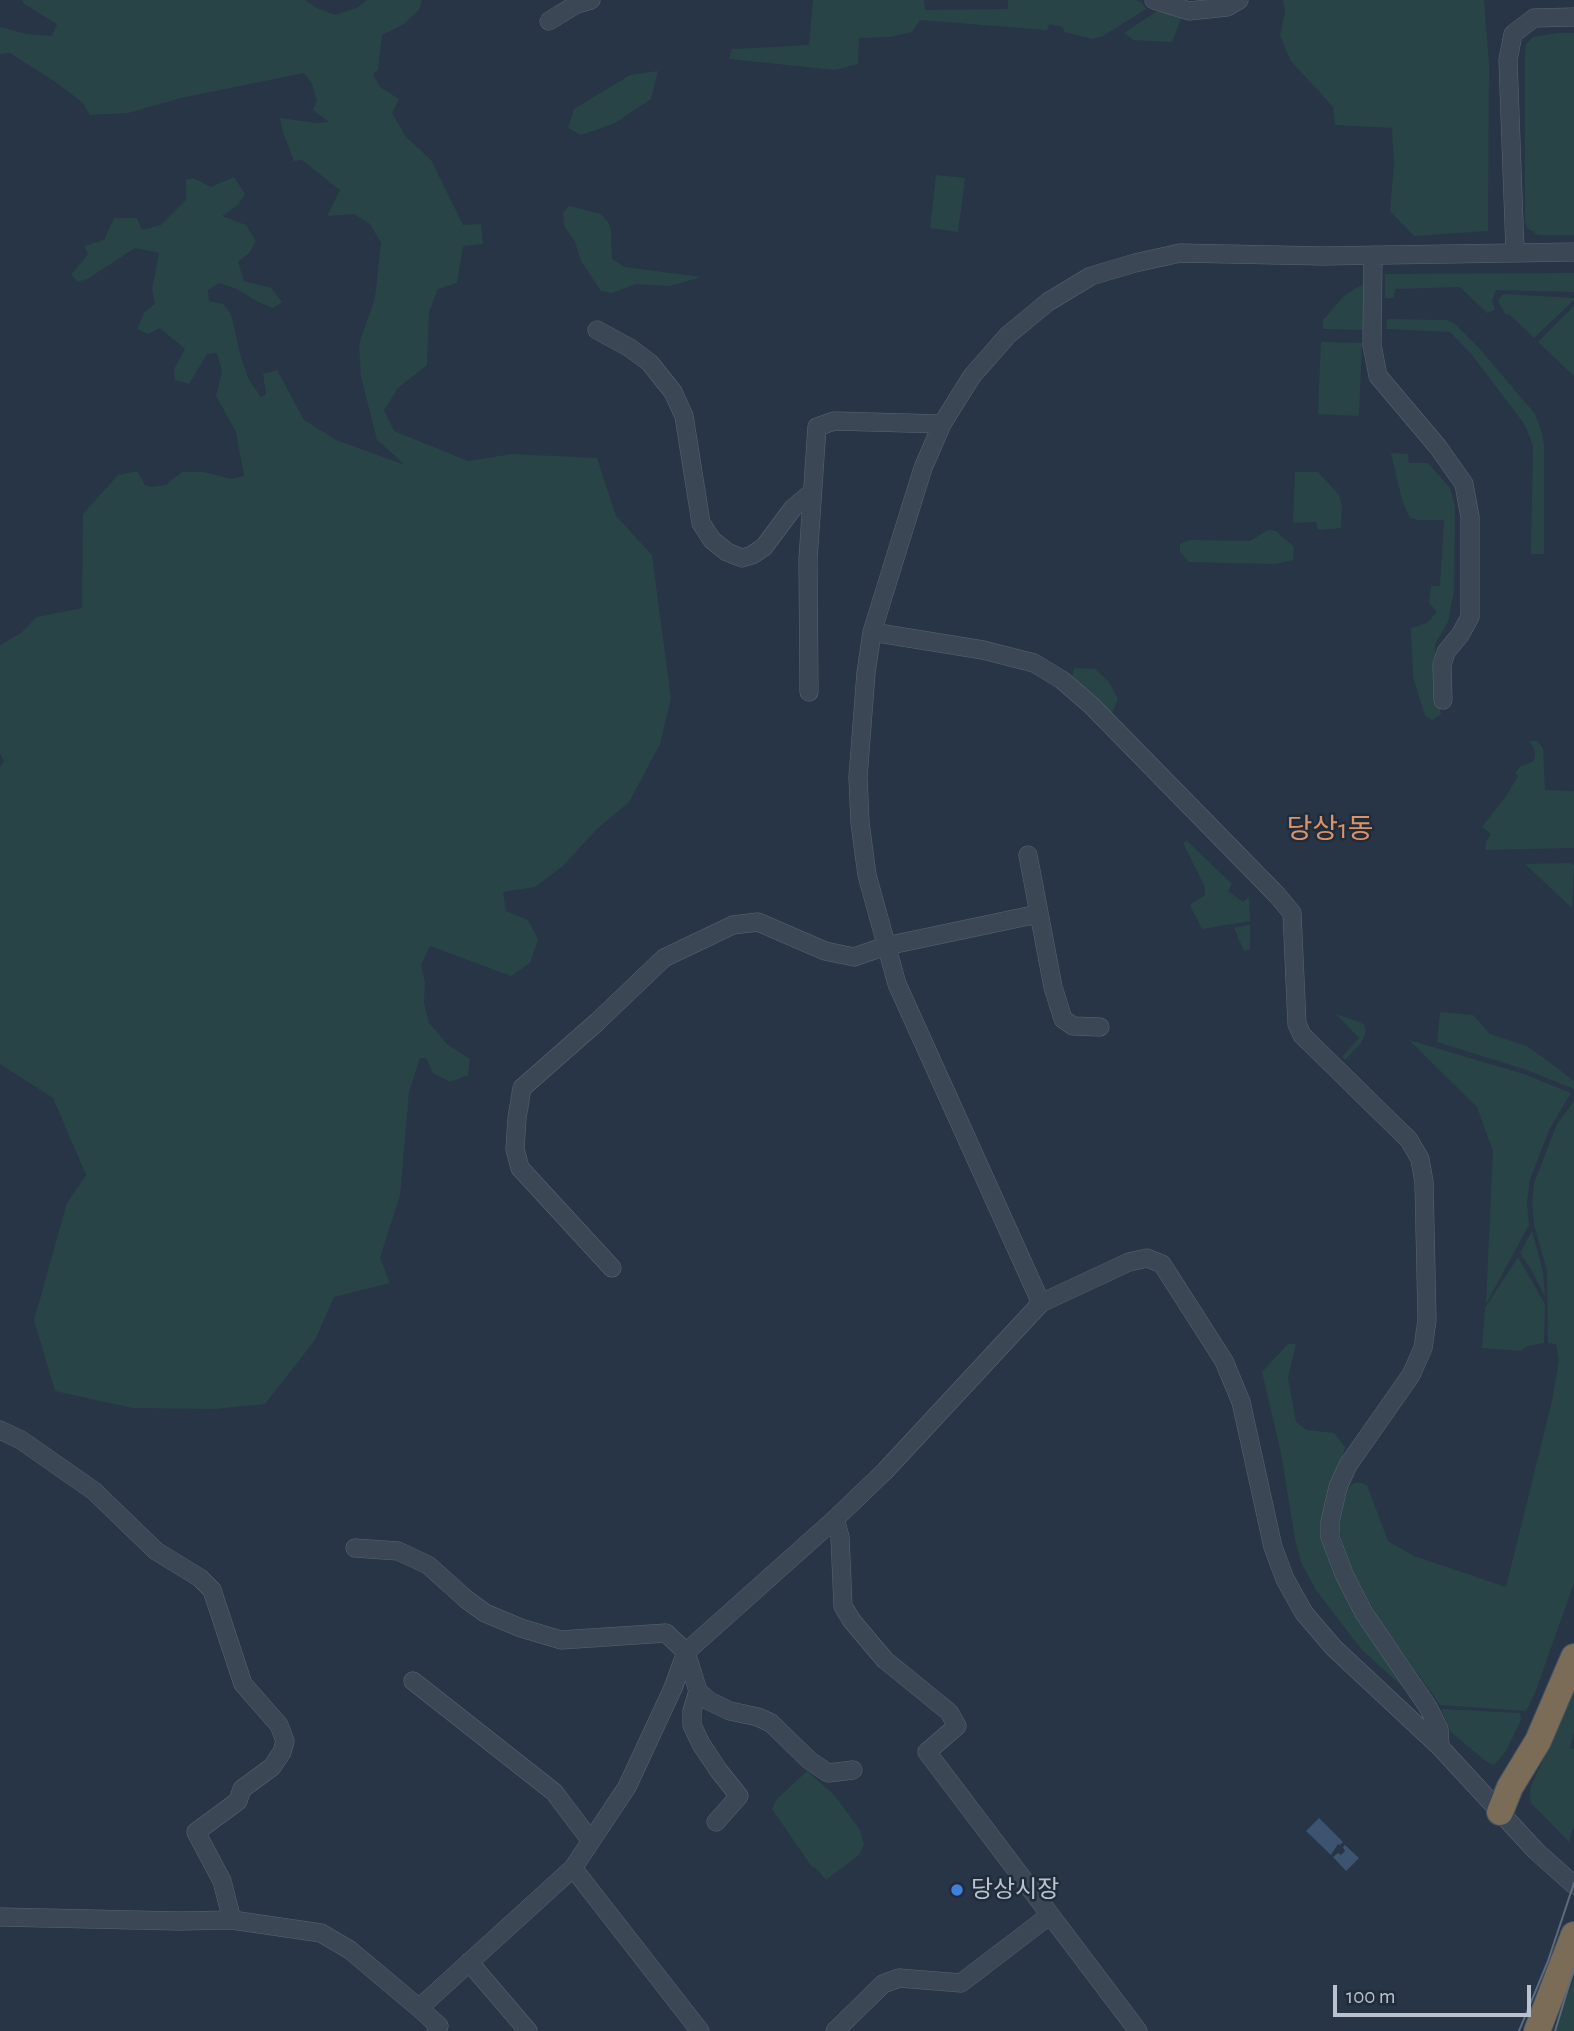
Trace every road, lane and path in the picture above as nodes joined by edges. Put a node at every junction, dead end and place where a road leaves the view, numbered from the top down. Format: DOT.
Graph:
graph roads {
  1 [pos="591,0"];
  2 [pos="1154,0"];
  3 [pos="1239,0"];
  4 [pos="1534,9"];
  5 [pos="1574,17"];
  6 [pos="549,22"];
  7 [pos="1515,251"];
  8 [pos="1574,252"];
  9 [pos="1373,255"];
  10 [pos="597,330"];
  11 [pos="942,424"];
  12 [pos="811,492"];
  13 [pos="872,632"];
  14 [pos="809,692"];
  15 [pos="1443,700"];
  16 [pos="1028,855"];
  17 [pos="1038,914"];
  18 [pos="886,946"];
  19 [pos="1100,1027"];
  20 [pos="612,1268"];
  21 [pos="1041,1303"];
  22 [pos="0,1430"];
  23 [pos="835,1519"];
  24 [pos="355,1548"];
  25 [pos="686,1652"];
  26 [pos="1574,1657"];
  27 [pos="413,1681"];
  28 [pos="698,1690"];
  29 [pos="1440,1747"];
  30 [pos="853,1770"];
  31 [pos="1500,1812"];
  32 [pos="716,1822"];
  33 [pos="591,1840"];
  34 [pos="573,1868"];
  35 [pos="1574,1885"];
  36 [pos="1050,1915"];
  37 [pos="0,1917"];
  38 [pos="232,1920"];
  39 [pos="1574,1935"];
  40 [pos="469,1962"];
  41 [pos="419,2008"];
  42 [pos="436,2031"];
  43 [pos="528,2031"];
  44 [pos="700,2031"];
  45 [pos="835,2031"];
  46 [pos="1138,2031"];
  47 [pos="1537,2031"];
  1 -- 6 [label="street"];
  2 -- 3 [label="street"];
  4 -- 5 [label="street"];
  4 -- 7 [label="street"];
  7 -- 8 [label="street"];
  7 -- 9 [label="street"];
  9 -- 11 [label="street"];
  9 -- 15 [label="street"];
  10 -- 12 [label="street"];
  11 -- 12 [label="street"];
  11 -- 13 [label="street"];
  12 -- 14 [label="street"];
  13 -- 18 [label="street"];
  13 -- 29 [label="street"];
  16 -- 17 [label="street"];
  17 -- 18 [label="street"];
  17 -- 19 [label="street"];
  18 -- 20 [label="street"];
  18 -- 21 [label="street"];
  21 -- 23 [label="street"];
  21 -- 29 [label="street"];
  22 -- 38 [label="street"];
  23 -- 25 [label="street"];
  23 -- 36 [label="street"];
  24 -- 25 [label="street"];
  25 -- 28 [label="street"];
  25 -- 33 [label="street"];
  26 -- 31 [label="highway"];
  27 -- 33 [label="street"];
  28 -- 30 [label="street"];
  28 -- 32 [label="street"];
  29 -- 31 [label="street"];
  31 -- 35 [label="street"];
  33 -- 34 [label="street"];
  34 -- 40 [label="street"];
  34 -- 44 [label="street"];
  36 -- 45 [label="street"];
  36 -- 46 [label="street"];
  37 -- 38 [label="street"];
  38 -- 41 [label="street"];
  39 -- 47 [label="highway"];
  40 -- 41 [label="street"];
  40 -- 43 [label="street"];
  41 -- 42 [label="street"];
}
